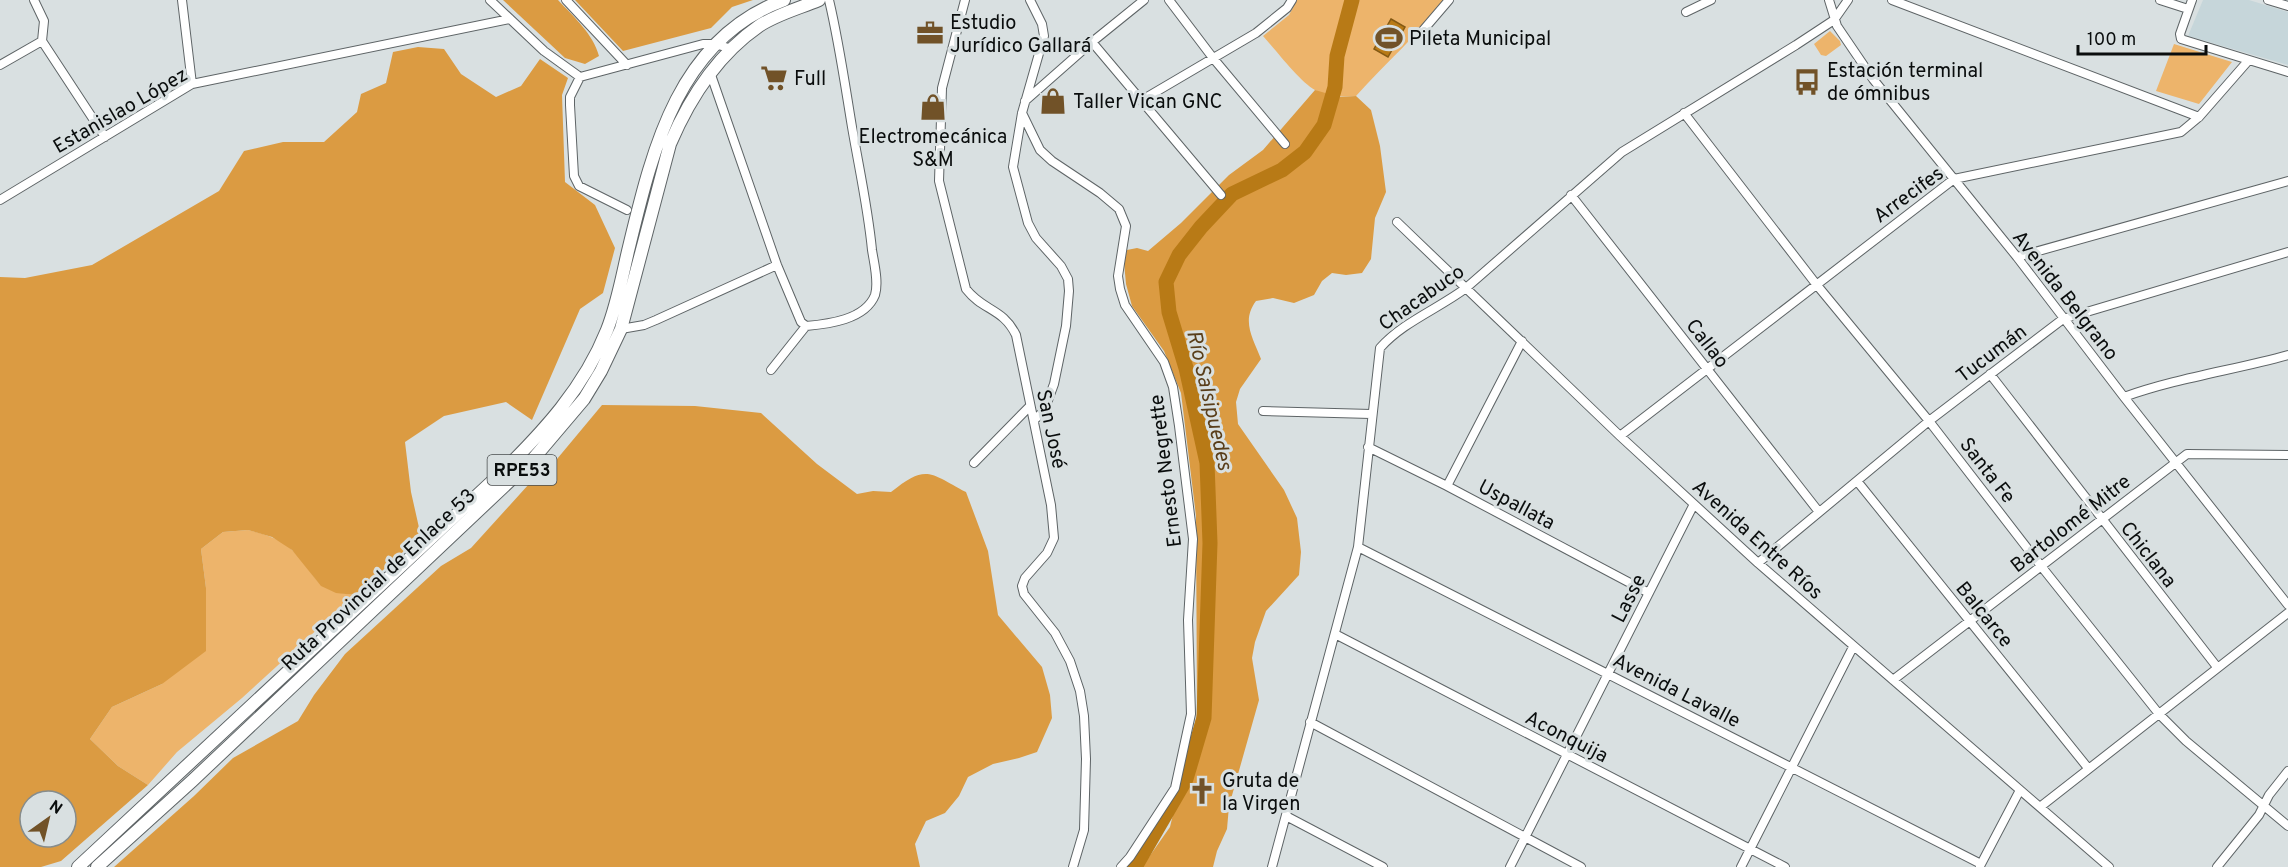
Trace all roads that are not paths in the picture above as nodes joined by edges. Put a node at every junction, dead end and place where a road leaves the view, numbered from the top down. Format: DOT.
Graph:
graph roads {
  1 [pos="34,0"];
  2 [pos="182,0"];
  3 [pos="490,0"];
  4 [pos="566,0"];
  5 [pos="784,0"];
  6 [pos="819,0"];
  7 [pos="829,0"];
  8 [pos="965,0"];
  9 [pos="1030,0"];
  10 [pos="1144,0"];
  11 [pos="1170,0"];
  12 [pos="1292,0"];
  13 [pos="1449,0"];
  14 [pos="1711,0"];
  15 [pos="1829,0"];
  16 [pos="1848,0"];
  17 [pos="1892,0"];
  18 [pos="2160,0"];
  19 [pos="2192,0"];
  20 [pos="2268,0"];
  21 [pos="2288,6"];
  22 [pos="2188,9"];
  23 [pos="1686,12"];
  24 [pos="510,20"];
  25 [pos="1834,20"];
  26 [pos="1419,35"];
  27 [pos="42,41"];
  28 [pos="1092,42"];
  29 [pos="715,44"];
  30 [pos="732,49"];
  31 [pos="1213,58"];
  32 [pos="2248,61"];
  33 [pos="0,65"];
  34 [pos="627,65"];
  35 [pos="710,72"];
  36 [pos="2288,72"];
  37 [pos="580,77"];
  38 [pos="192,84"];
  39 [pos="1142,100"];
  40 [pos="1025,101"];
  41 [pos="1684,112"];
  42 [pos="1022,113"];
  43 [pos="2199,117"];
  44 [pos="105,137"];
  45 [pos="1285,144"];
  46 [pos="1954,179"];
  47 [pos="2288,181"];
  48 [pos="1221,195"];
  49 [pos="1571,195"];
  50 [pos="0,200"];
  51 [pos="627,210"];
  52 [pos="1397,222"];
  53 [pos="2288,252"];
  54 [pos="2018,257"];
  55 [pos="777,265"];
  56 [pos="1816,284"];
  57 [pos="1466,288"];
  58 [pos="2063,319"];
  59 [pos="804,324"];
  60 [pos="621,329"];
  61 [pos="1522,341"];
  62 [pos="2288,355"];
  63 [pos="1707,369"];
  64 [pos="771,370"];
  65 [pos="1990,375"];
  66 [pos="2124,397"];
  67 [pos="1030,406"];
  68 [pos="1263,411"];
  69 [pos="1371,414"];
  70 [pos="1034,420"];
  71 [pos="1929,421"];
  72 [pos="1620,436"];
  73 [pos="1368,447"];
  74 [pos="2288,455"];
  75 [pos="2176,462"];
  76 [pos="974,463"];
  77 [pos="1857,481"];
  78 [pos="1448,486"];
  79 [pos="1694,504"];
  80 [pos="1819,512"];
  81 [pos="2101,519"];
  82 [pos="1358,547"];
  83 [pos="1758,563"];
  84 [pos="2041,566"];
  85 [pos="1649,593"];
  86 [pos="2288,605"];
  87 [pos="2288,613"];
  88 [pos="1970,622"];
  89 [pos="1335,634"];
  90 [pos="1854,647"];
  91 [pos="2217,667"];
  92 [pos="1609,673"];
  93 [pos="1893,680"];
  94 [pos="2159,714"];
  95 [pos="1310,722"];
  96 [pos="1567,755"];
  97 [pos="1792,768"];
  98 [pos="2088,768"];
  99 [pos="2288,771"];
  100 [pos="2020,790"];
  101 [pos="2263,806"];
  102 [pos="2040,807"];
  103 [pos="1286,816"];
  104 [pos="2288,826"];
  105 [pos="1525,837"];
  106 [pos="1750,849"];
  107 [pos="1980,865"];
  108 [pos="78,867"];
  109 [pos="97,867"];
  110 [pos="1073,867"];
  111 [pos="1121,867"];
  112 [pos="1272,867"];
  113 [pos="1383,867"];
  114 [pos="1510,867"];
  115 [pos="1581,867"];
  116 [pos="1741,867"];
  117 [pos="1785,867"];
  118 [pos="2109,867"];
  119 [pos="2217,867"];
  1 -- 27 [label="street"];
  2 -- 38 [label="street"];
  3 -- 24 [label="street"];
  4 -- 34 [label="street"];
  5 -- 29 [label="main road, Ruta Provincial de Enlace 53 / RPE53"];
  6 -- 30 [label="main road, Ruta Provincial de Enlace 53 / RPE53"];
  7 -- 59 [label="street"];
  8 -- 67 [label="street, San José"];
  9 -- 40 [label="street"];
  10 -- 28 [label="street"];
  11 -- 31 [label="street"];
  12 -- 31 [label="street"];
  13 -- 26 [label="street"];
  14 -- 23 [label="street"];
  15 -- 25 [label="street, Avenida Belgrano"];
  16 -- 25 [label="street, Chacabuco"];
  17 -- 43 [label="street"];
  18 -- 22 [label="street"];
  19 -- 22 [label="street"];
  20 -- 21 [label="street"];
  22 -- 32 [label="street"];
  24 -- 37 [label="street"];
  24 -- 38 [label="street, Estanislao López"];
  25 -- 41 [label="street, Chacabuco"];
  25 -- 46 [label="street, Avenida Belgrano"];
  27 -- 33 [label="street"];
  27 -- 44 [label="street"];
  28 -- 39 [label="street"];
  28 -- 40 [label="street"];
  29 -- 30 [label="street"];
  29 -- 34 [label="street"];
  29 -- 108 [label="main road, Ruta Provincial de Enlace 53 / RPE53"];
  30 -- 35 [label="main road, Ruta Provincial de Enlace 53 / RPE53"];
  31 -- 39 [label="street"];
  31 -- 45 [label="street"];
  32 -- 36 [label="street"];
  32 -- 43 [label="street, Arrecifes"];
  34 -- 37 [label="street"];
  35 -- 55 [label="street"];
  35 -- 60 [label="main road, Ruta Provincial de Enlace 53 / RPE53"];
  37 -- 51 [label="street"];
  38 -- 44 [label="street, Estanislao López"];
  39 -- 48 [label="street"];
  40 -- 42 [label="street"];
  41 -- 49 [label="street, Chacabuco"];
  41 -- 56 [label="street, Santa Fe"];
  42 -- 70 [label="street"];
  42 -- 111 [label="street, Ernesto Negrette"];
  43 -- 46 [label="street, Arrecifes"];
  44 -- 50 [label="street, Estanislao López"];
  46 -- 54 [label="street, Avenida Belgrano"];
  46 -- 56 [label="street, Arrecifes"];
  47 -- 54 [label="street"];
  49 -- 57 [label="street, Chacabuco"];
  49 -- 63 [label="street, Callao"];
  52 -- 57 [label="street, Avenida Entre Ríos"];
  53 -- 58 [label="street, Tucumán"];
  54 -- 58 [label="street, Avenida Belgrano"];
  55 -- 59 [label="street"];
  55 -- 60 [label="street"];
  56 -- 63 [label="street, Arrecifes"];
  56 -- 71 [label="street, Santa Fe"];
  57 -- 61 [label="street, Avenida Entre Ríos"];
  57 -- 69 [label="street, Chacabuco"];
  58 -- 65 [label="street, Tucumán"];
  58 -- 66 [label="street, Avenida Belgrano"];
  59 -- 64 [label="street"];
  60 -- 109 [label="main road, Ruta Provincial de Enlace 53 / RPE53"];
  61 -- 72 [label="street, Avenida Entre Ríos"];
  61 -- 78 [label="street"];
  62 -- 66 [label="street"];
  63 -- 72 [label="street, Arrecifes"];
  63 -- 80 [label="street, Callao"];
  65 -- 71 [label="street, Tucumán"];
  65 -- 81 [label="street, Chiclana"];
  66 -- 75 [label="street, Avenida Belgrano"];
  67 -- 70 [label="street, San José"];
  67 -- 76 [label="street"];
  68 -- 69 [label="street"];
  69 -- 73 [label="street, Chacabuco"];
  70 -- 110 [label="street, San José"];
  71 -- 77 [label="street, Tucumán"];
  71 -- 84 [label="street, Santa Fe"];
  72 -- 79 [label="street, Avenida Entre Ríos"];
  73 -- 78 [label="street, Uspallata"];
  73 -- 82 [label="street, Chacabuco"];
  74 -- 75 [label="street, Bartolomé Mitre"];
  75 -- 81 [label="street, Bartolomé Mitre"];
  75 -- 86 [label="street, Avenida Belgrano"];
  77 -- 80 [label="street, Tucumán"];
  77 -- 88 [label="street, Balcarce"];
  78 -- 85 [label="street, Uspallata"];
  79 -- 83 [label="street, Avenida Entre Ríos"];
  79 -- 85 [label="street, Lasse"];
  80 -- 83 [label="street, Tucumán"];
  81 -- 84 [label="street, Bartolomé Mitre"];
  81 -- 91 [label="street, Chiclana"];
  82 -- 89 [label="street, Chacabuco"];
  82 -- 92 [label="street, Avenida Lavalle"];
  83 -- 90 [label="street, Avenida Entre Ríos"];
  84 -- 88 [label="street, Bartolomé Mitre"];
  84 -- 94 [label="street, Santa Fe"];
  85 -- 92 [label="street, Lasse"];
  87 -- 91 [label="street"];
  88 -- 93 [label="street, Bartolomé Mitre"];
  88 -- 98 [label="street, Balcarce"];
  89 -- 95 [label="street, Chacabuco"];
  89 -- 96 [label="street, Aconquija"];
  90 -- 93 [label="street, Avenida Entre Ríos"];
  90 -- 97 [label="street"];
  91 -- 94 [label="street"];
  92 -- 96 [label="street, Lasse"];
  92 -- 97 [label="street, Avenida Lavalle"];
  93 -- 100 [label="street, Avenida Entre Ríos"];
  94 -- 98 [label="street"];
  94 -- 101 [label="street, Santa Fe"];
  95 -- 103 [label="street, Chacabuco"];
  95 -- 105 [label="street"];
  96 -- 105 [label="street, Lasse"];
  96 -- 106 [label="street, Aconquija"];
  97 -- 106 [label="street"];
  97 -- 107 [label="street, Avenida Lavalle"];
  98 -- 102 [label="street"];
  99 -- 101 [label="street"];
  100 -- 102 [label="street, Avenida Entre Ríos"];
  100 -- 107 [label="street"];
  101 -- 104 [label="street, Santa Fe"];
  101 -- 119 [label="street"];
  102 -- 118 [label="street, Avenida Entre Ríos"];
  103 -- 112 [label="street, Chacabuco"];
  103 -- 113 [label="street"];
  105 -- 114 [label="street, Lasse"];
  105 -- 115 [label="street"];
  106 -- 116 [label="street"];
  106 -- 117 [label="street, Aconquija"];
}
